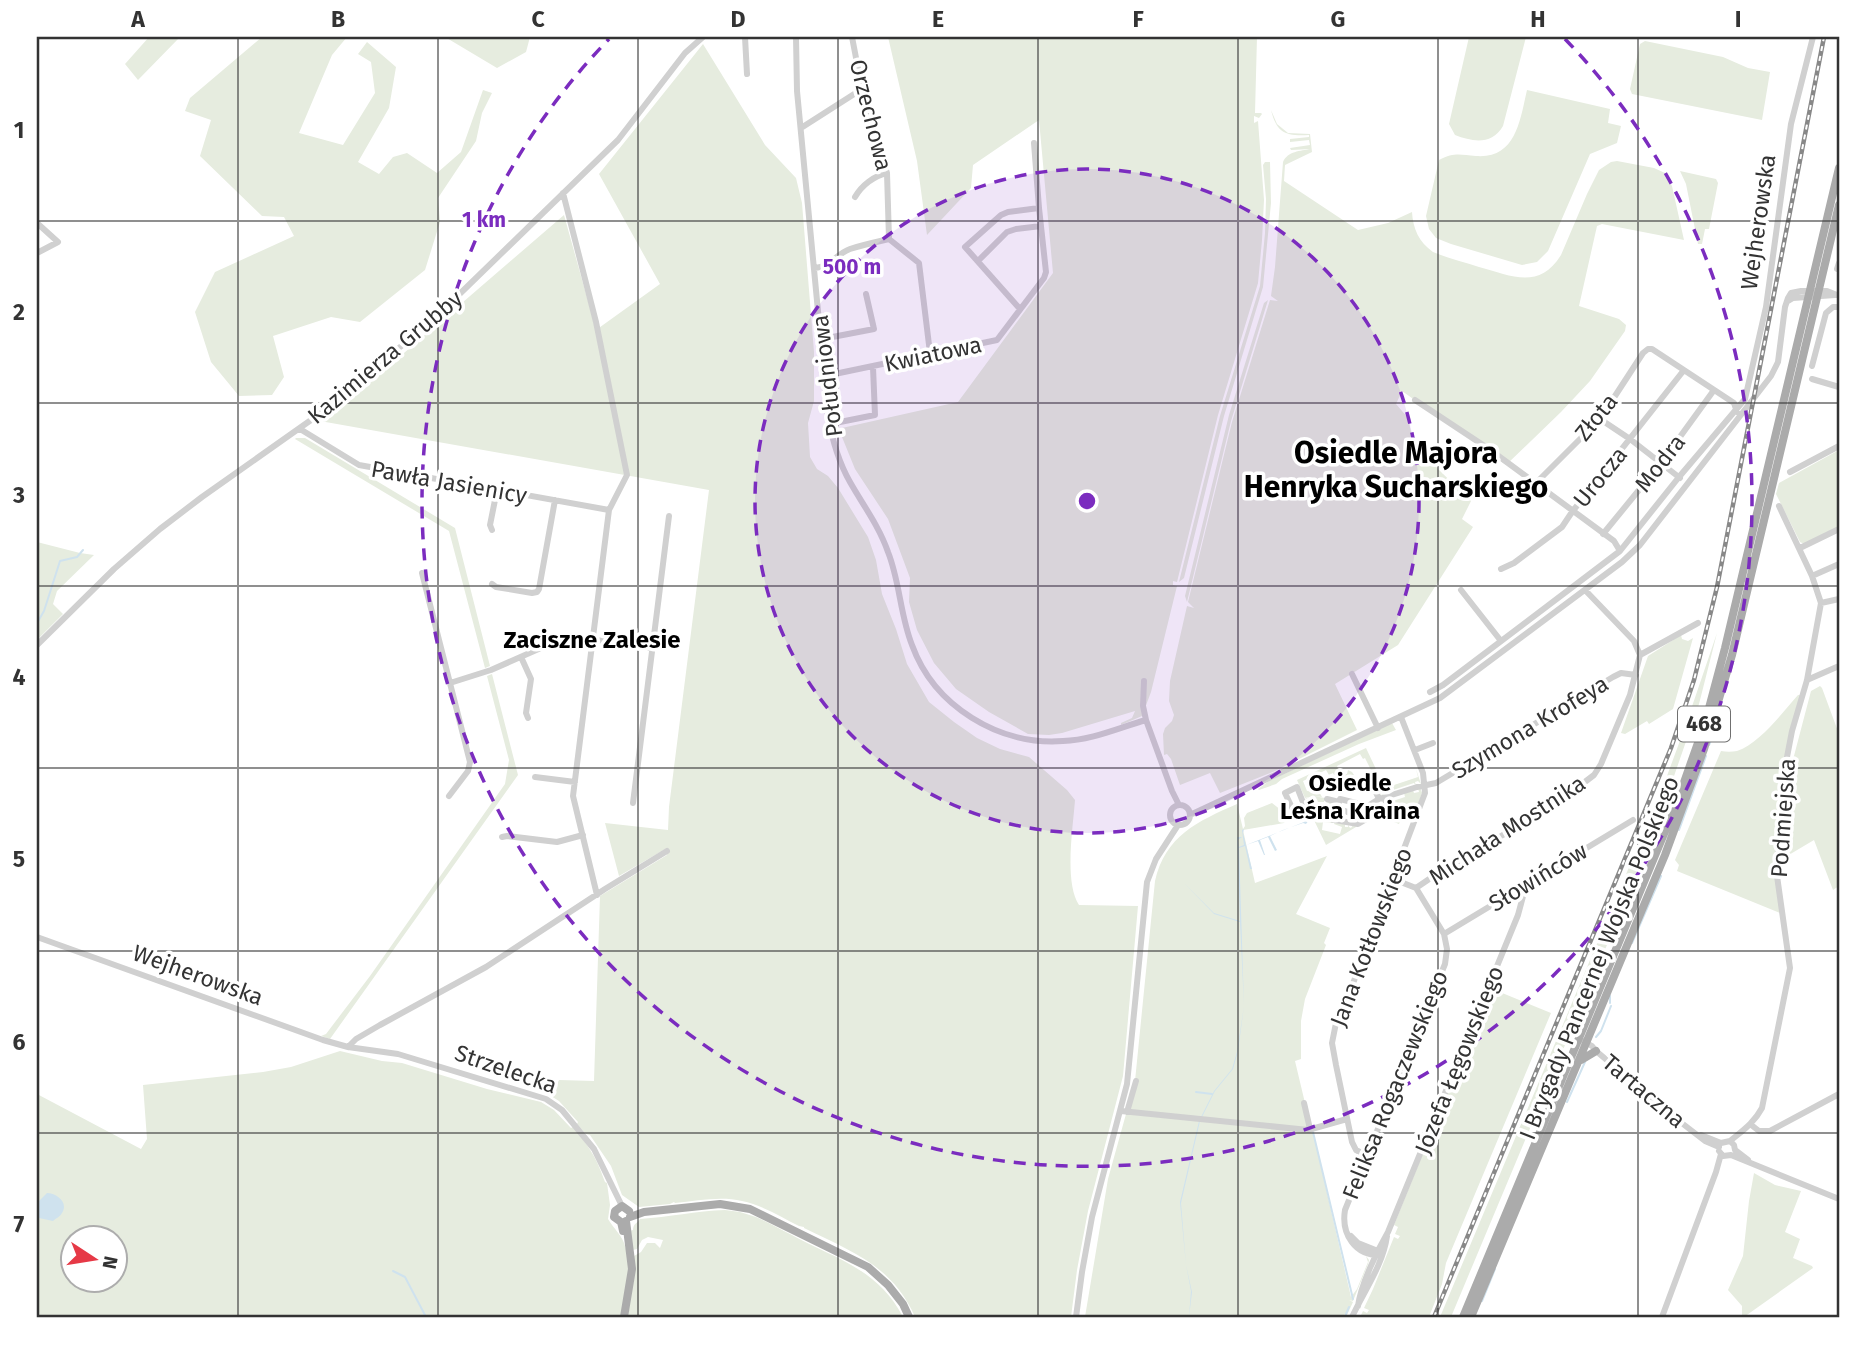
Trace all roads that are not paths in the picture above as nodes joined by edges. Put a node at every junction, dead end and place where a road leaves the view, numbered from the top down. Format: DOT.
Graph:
graph roads {
  1 [pos="703,37"];
  2 [pos="745,37"];
  3 [pos="796,37"];
  4 [pos="852,37"];
  5 [pos="1813,37"];
  6 [pos="747,74"];
  7 [pos="862,89"];
  8 [pos="801,128"];
  9 [pos="1034,143"];
  10 [pos="1839,168"];
  11 [pos="887,173"];
  12 [pos="563,193"];
  13 [pos="855,197"];
  14 [pos="1836,202"];
  15 [pos="1039,208"];
  16 [pos="37,223"];
  17 [pos="1041,226"];
  18 [pos="889,239"];
  19 [pos="37,253"];
  20 [pos="978,261"];
  21 [pos="815,268"];
  22 [pos="866,294"];
  23 [pos="1811,294"];
  24 [pos="1838,295"];
  25 [pos="1786,303"];
  26 [pos="1839,307"];
  27 [pos="1020,309"];
  28 [pos="822,339"];
  29 [pos="930,353"];
  30 [pos="1812,366"];
  31 [pos="873,367"];
  32 [pos="1684,370"];
  33 [pos="825,376"];
  34 [pos="1812,379"];
  35 [pos="1839,387"];
  36 [pos="1714,390"];
  37 [pos="1415,400"];
  38 [pos="1739,413"];
  39 [pos="1600,419"];
  40 [pos="830,424"];
  41 [pos="300,429"];
  42 [pos="1630,439"];
  43 [pos="1839,446"];
  44 [pos="1661,463"];
  45 [pos="1790,472"];
  46 [pos="1679,477"];
  47 [pos="1535,484"];
  48 [pos="1686,485"];
  49 [pos="1768,486"];
  50 [pos="497,490"];
  51 [pos="555,500"];
  52 [pos="1779,506"];
  53 [pos="608,510"];
  54 [pos="1572,512"];
  55 [pos="669,516"];
  56 [pos="1839,529"];
  57 [pos="492,530"];
  58 [pos="1603,534"];
  59 [pos="1800,548"];
  60 [pos="1620,551"];
  61 [pos="1839,564"];
  62 [pos="1501,569"];
  63 [pos="422,573"];
  64 [pos="1812,576"];
  65 [pos="492,584"];
  66 [pos="1461,590"];
  67 [pos="1585,590"];
  68 [pos="1839,599"];
  69 [pos="1821,603"];
  70 [pos="1698,623"];
  71 [pos="592,640"];
  72 [pos="1502,641"];
  73 [pos="37,645"];
  74 [pos="652,648"];
  75 [pos="1640,655"];
  76 [pos="521,657"];
  77 [pos="1839,666"];
  78 [pos="1352,674"];
  79 [pos="1636,675"];
  80 [pos="1807,680"];
  81 [pos="1144,681"];
  82 [pos="450,683"];
  83 [pos="1430,692"];
  84 [pos="1401,717"];
  85 [pos="528,718"];
  86 [pos="1146,720"];
  87 [pos="1378,728"];
  88 [pos="1433,743"];
  89 [pos="1415,750"];
  90 [pos="1367,773"];
  91 [pos="535,777"];
  92 [pos="575,782"];
  93 [pos="1426,786"];
  94 [pos="449,796"];
  95 [pos="1327,799"];
  96 [pos="1382,799"];
  97 [pos="633,803"];
  98 [pos="1304,805"];
  99 [pos="1177,806"];
  100 [pos="1338,806"];
  101 [pos="1388,806"];
  102 [pos="1190,813"];
  103 [pos="1400,818"];
  104 [pos="1335,820"];
  105 [pos="1633,820"];
  106 [pos="1175,823"];
  107 [pos="583,835"];
  108 [pos="502,837"];
  109 [pos="667,851"];
  110 [pos="1393,879"];
  111 [pos="1526,885"];
  112 [pos="1416,888"];
  113 [pos="597,895"];
  114 [pos="1444,934"];
  115 [pos="37,937"];
  116 [pos="1583,1041"];
  117 [pos="348,1047"];
  118 [pos="1596,1051"];
  119 [pos="1578,1062"];
  120 [pos="1136,1081"];
  121 [pos="1839,1094"];
  122 [pos="1304,1103"];
  123 [pos="1125,1112"];
  124 [pos="1347,1119"];
  125 [pos="1750,1124"];
  126 [pos="1311,1128"];
  127 [pos="1727,1149"];
  128 [pos="1367,1156"];
  129 [pos="1839,1199"];
  130 [pos="624,1214"];
  131 [pos="1379,1254"];
  132 [pos="624,1317"];
  133 [pos="909,1317"];
  134 [pos="1076,1317"];
  135 [pos="1352,1317"];
  136 [pos="1463,1317"];
  137 [pos="1471,1317"];
  138 [pos="1662,1317"];
  1 -- 12 [label="street, Kazimierza Grubby"];
  2 -- 6 [label="street"];
  3 -- 8 [label="street, Południowa"];
  4 -- 7 [label="street, Orzechowa"];
  5 -- 38 [label="street, Wejherowska"];
  7 -- 8 [label="street"];
  7 -- 11 [label="street, Orzechowa"];
  8 -- 21 [label="street, Południowa"];
  9 -- 15 [label="street, Kwiatowa"];
  10 -- 14 [label="main road, 468"];
  11 -- 13 [label="street"];
  11 -- 18 [label="street, Orzechowa"];
  12 -- 41 [label="street, Kazimierza Grubby"];
  12 -- 53 [label="street"];
  14 -- 23 [label="main road, 468"];
  15 -- 17 [label="street, Kwiatowa"];
  15 -- 20 [label="street"];
  16 -- 19 [label="street"];
  17 -- 20 [label="street"];
  17 -- 27 [label="street, Kwiatowa"];
  18 -- 21 [label="street"];
  18 -- 29 [label="street"];
  20 -- 27 [label="street"];
  21 -- 28 [label="street, Południowa"];
  22 -- 28 [label="street"];
  23 -- 24 [label="street"];
  23 -- 25 [label="street"];
  23 -- 25 [label="street"];
  23 -- 49 [label="main road, 468"];
  23 -- 49 [label="main road, 468"];
  25 -- 38 [label="street"];
  26 -- 30 [label="street"];
  27 -- 29 [label="street, Kwiatowa"];
  28 -- 33 [label="street, Południowa"];
  29 -- 31 [label="street, Kwiatowa"];
  31 -- 33 [label="street, Kwiatowa"];
  31 -- 40 [label="street"];
  32 -- 36 [label="street"];
  32 -- 39 [label="street, Złota"];
  32 -- 42 [label="street, Urocza"];
  33 -- 40 [label="street, Południowa"];
  34 -- 35 [label="street"];
  36 -- 38 [label="street"];
  36 -- 44 [label="street, Modra"];
  37 -- 47 [label="street"];
  38 -- 46 [label="street"];
  38 -- 48 [label="street"];
  39 -- 42 [label="street"];
  39 -- 47 [label="street, Złota"];
  40 -- 86 [label="street, Południowa"];
  41 -- 50 [label="street, Pawła Jasienicy"];
  41 -- 73 [label="street, Kazimierza Grubby"];
  42 -- 44 [label="street"];
  42 -- 54 [label="street, Urocza"];
  43 -- 45 [label="street"];
  44 -- 46 [label="street"];
  44 -- 58 [label="street, Modra"];
  46 -- 48 [label="street"];
  46 -- 60 [label="street"];
  47 -- 54 [label="street"];
  48 -- 67 [label="street"];
  49 -- 116 [label="main road, I Brygady Pancernej Wojska Polskiego / 468"];
  50 -- 51 [label="street, Pawła Jasienicy"];
  50 -- 57 [label="street"];
  51 -- 53 [label="street, Pawła Jasienicy"];
  51 -- 65 [label="street"];
  52 -- 59 [label="street, Podmiejska"];
  53 -- 71 [label="street"];
  54 -- 58 [label="street"];
  54 -- 62 [label="street, Urocza"];
  55 -- 74 [label="street"];
  56 -- 59 [label="street"];
  58 -- 60 [label="street"];
  59 -- 64 [label="street, Podmiejska"];
  60 -- 72 [label="street"];
  61 -- 64 [label="street"];
  63 -- 82 [label="street"];
  64 -- 69 [label="street, Podmiejska"];
  66 -- 72 [label="street"];
  67 -- 75 [label="street"];
  67 -- 84 [label="street"];
  68 -- 69 [label="street"];
  69 -- 80 [label="street, Podmiejska"];
  70 -- 75 [label="street"];
  71 -- 74 [label="street"];
  71 -- 76 [label="street"];
  71 -- 92 [label="street"];
  72 -- 83 [label="street"];
  74 -- 97 [label="street"];
  75 -- 79 [label="street, Michała Mostnika"];
  76 -- 82 [label="street"];
  76 -- 85 [label="street"];
  77 -- 80 [label="street"];
  78 -- 87 [label="street"];
  79 -- 93 [label="street, Szymona Krofeya"];
  79 -- 112 [label="street, Michała Mostnika"];
  80 -- 125 [label="street, Podmiejska"];
  81 -- 86 [label="street"];
  82 -- 94 [label="street"];
  84 -- 87 [label="street"];
  84 -- 89 [label="street"];
  86 -- 99 [label="street"];
  87 -- 102 [label="street"];
  88 -- 89 [label="street"];
  89 -- 93 [label="street"];
  90 -- 96 [label="street"];
  91 -- 92 [label="street"];
  92 -- 107 [label="street"];
  93 -- 96 [label="street, Szymona Krofeya"];
  93 -- 110 [label="street, Jana Kotłowskiego"];
  95 -- 100 [label="street"];
  96 -- 100 [label="street, Szymona Krofeya"];
  96 -- 101 [label="street"];
  98 -- 104 [label="street"];
  99 -- 102 [label="street"];
  99 -- 106 [label="street"];
  100 -- 104 [label="street"];
  101 -- 103 [label="street"];
  101 -- 104 [label="street"];
  102 -- 106 [label="street"];
  105 -- 111 [label="street, Słowińców"];
  106 -- 123 [label="street"];
  107 -- 108 [label="street"];
  107 -- 113 [label="street"];
  109 -- 113 [label="street"];
  110 -- 112 [label="street"];
  110 -- 124 [label="street, Jana Kotłowskiego"];
  111 -- 114 [label="street, Słowińców"];
  111 -- 131 [label="street, Józefa Łęgowskiego"];
  112 -- 114 [label="street"];
  113 -- 117 [label="street"];
  114 -- 128 [label="street, Feliksa Rogaczewskiego"];
  115 -- 117 [label="street, Wejherowska"];
  116 -- 118 [label="street, Tartaczna"];
  116 -- 119 [label="main road, I Brygady Pancernej Wojska Polskiego / 468"];
  116 -- 136 [label="main road, I Brygady Pancernej Wojska Polskiego / 468"];
  117 -- 130 [label="street, Strzelecka"];
  118 -- 119 [label="main road"];
  118 -- 127 [label="street, Tartaczna"];
  119 -- 137 [label="main road, I Brygady Pancernej Wojska Polskiego / 468"];
  120 -- 123 [label="street"];
  121 -- 125 [label="street"];
  122 -- 126 [label="street"];
  123 -- 126 [label="street"];
  123 -- 134 [label="street"];
  124 -- 126 [label="street"];
  124 -- 128 [label="street, Jana Kotłowskiego"];
  125 -- 127 [label="street, Podmiejska"];
  127 -- 129 [label="street, Tartaczna"];
  127 -- 138 [label="street, Podmiejska"];
  128 -- 131 [label="street, Feliksa Rogaczewskiego"];
  130 -- 132 [label="main road, Strzelecka"];
  130 -- 133 [label="main road"];
  131 -- 135 [label="street, Józefa Łęgowskiego"];
}
